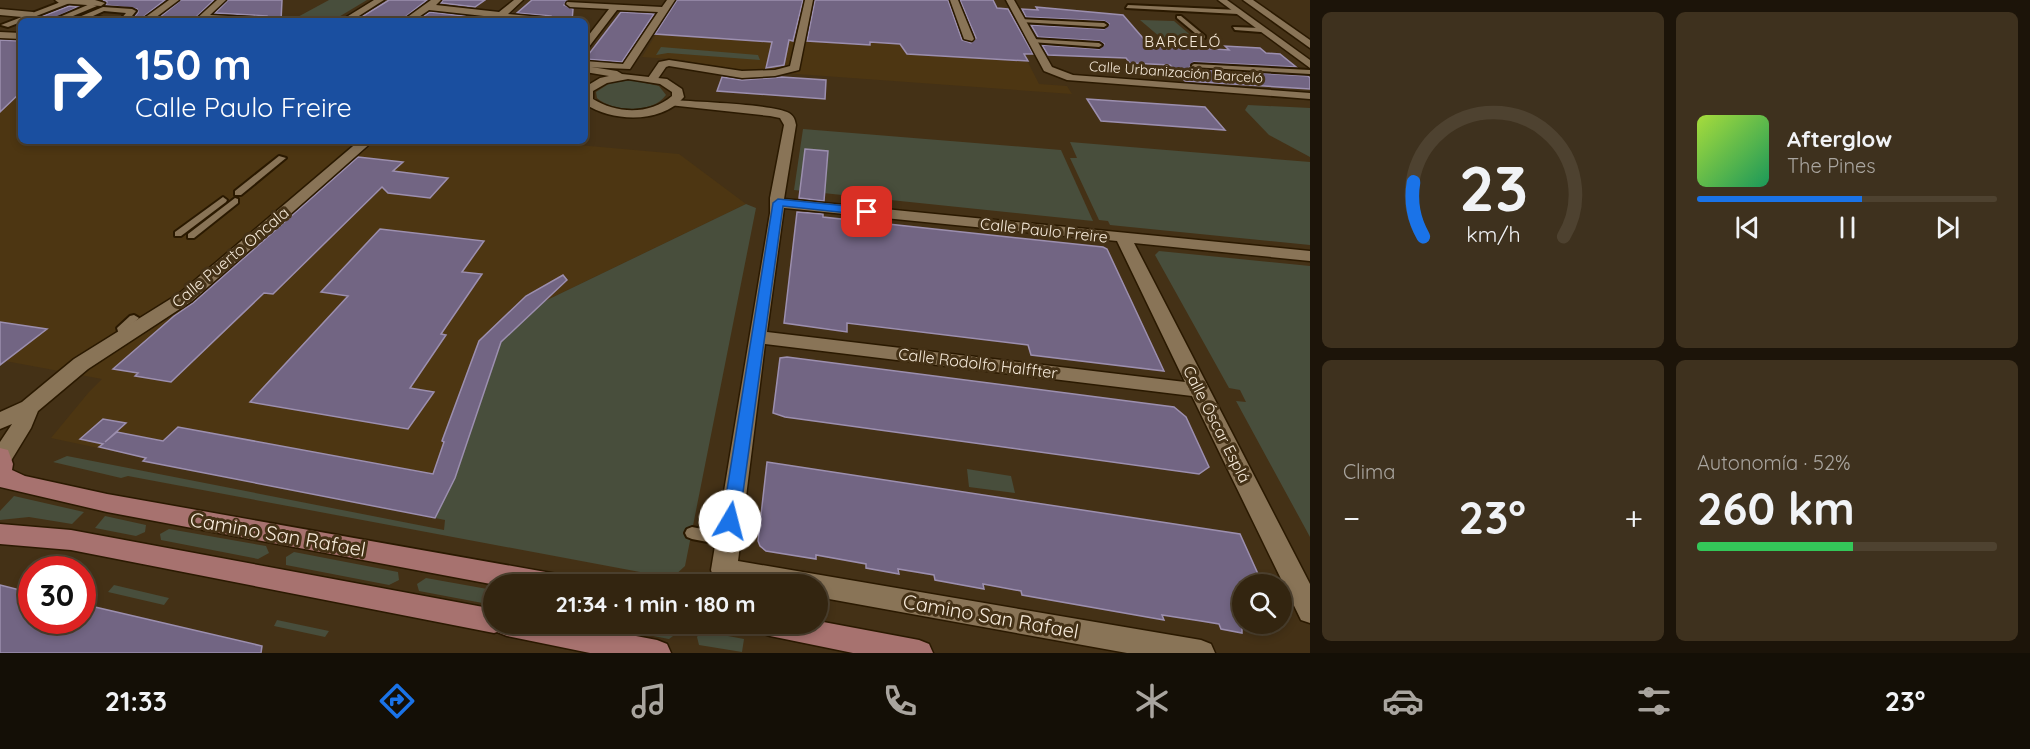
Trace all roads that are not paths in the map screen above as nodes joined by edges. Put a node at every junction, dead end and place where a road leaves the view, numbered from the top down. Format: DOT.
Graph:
graph roads {
  1 [pos="59,0"];
  2 [pos="175,0"];
  3 [pos="222,0"];
  4 [pos="380,0"];
  5 [pos="437,0"];
  6 [pos="519,0"];
  7 [pos="671,0"];
  8 [pos="809,0"];
  9 [pos="954,0"];
  10 [pos="1010,0"];
  11 [pos="1222,0"];
  12 [pos="1247,0"];
  13 [pos="71,1"];
  14 [pos="101,3"];
  15 [pos="427,7"];
  16 [pos="615,7"];
  17 [pos="1128,8"];
  18 [pos="486,9"];
  19 [pos="665,10"];
  20 [pos="0,12"];
  21 [pos="561,12"];
  22 [pos="1238,12"];
  23 [pos="33,15"];
  24 [pos="1179,17"];
  25 [pos="23,18"];
  26 [pos="62,18"];
  27 [pos="91,18"];
  28 [pos="126,18"];
  29 [pos="149,18"];
  30 [pos="200,18"];
  31 [pos="350,18"];
  32 [pos="410,18"];
  33 [pos="475,18"];
  34 [pos="496,18"];
  35 [pos="498,18"];
  36 [pos="506,18"];
  37 [pos="18,20"];
  38 [pos="1021,20"];
  39 [pos="3,24"];
  40 [pos="588,24"];
  41 [pos="602,25"];
  42 [pos="1104,25"];
  43 [pos="18,26"];
  44 [pos="1235,28"];
  45 [pos="1261,30"];
  46 [pos="0,35"];
  47 [pos="18,36"];
  48 [pos="1203,37"];
  49 [pos="969,39"];
  50 [pos="1033,41"];
  51 [pos="588,42"];
  52 [pos="1099,45"];
  53 [pos="1310,45"];
  54 [pos="588,65"];
  55 [pos="1310,65"];
  56 [pos="1194,66"];
  57 [pos="588,69"];
  58 [pos="627,72"];
  59 [pos="1310,72"];
  60 [pos="653,78"];
  61 [pos="588,86"];
  62 [pos="1310,96"];
  63 [pos="588,101"];
  64 [pos="673,103"];
  65 [pos="364,144"];
  66 [pos="282,158"];
  67 [pos="223,200"];
  68 [pos="778,203"];
  69 [pos="178,234"];
  70 [pos="191,236"];
  71 [pos="1123,237"];
  72 [pos="1310,256"];
  73 [pos="134,318"];
  74 [pos="124,336"];
  75 [pos="757,337"];
  76 [pos="1199,390"];
  77 [pos="29,407"];
  78 [pos="0,421"];
  79 [pos="0,457"];
  80 [pos="0,476"];
  81 [pos="692,533"];
  82 [pos="0,534"];
  83 [pos="728,540"];
  84 [pos="497,574"];
  85 [pos="726,574"];
  86 [pos="1304,583"];
  87 [pos="828,588"];
  88 [pos="1310,611"];
  89 [pos="483,619"];
  90 [pos="559,634"];
  91 [pos="821,634"];
  92 [pos="657,653"];
  93 [pos="919,653"];
  94 [pos="1201,653"];
  1 -- 13 [label="street"];
  2 -- 29 [label="street"];
  3 -- 30 [label="street"];
  4 -- 31 [label="street"];
  5 -- 15 [label="street"];
  6 -- 35 [label="street"];
  7 -- 19 [label="street"];
  8 -- 60 [label="street"];
  9 -- 49 [label="street"];
  10 -- 38 [label="street, Calle Urbanización Barceló"];
  11 -- 22 [label="street"];
  12 -- 53 [label="street"];
  13 -- 14 [label="street"];
  13 -- 23 [label="street"];
  14 -- 26 [label="street"];
  15 -- 18 [label="street"];
  15 -- 32 [label="street"];
  16 -- 19 [label="street"];
  16 -- 21 [label="street"];
  16 -- 41 [label="street"];
  17 -- 22 [label="lane"];
  18 -- 33 [label="street"];
  18 -- 34 [label="street"];
  19 -- 58 [label="street"];
  20 -- 23 [label="street"];
  21 -- 36 [label="street"];
  22 -- 45 [label="street"];
  23 -- 25 [label="street"];
  24 -- 48 [label="lane"];
  27 -- 28 [label="street"];
  37 -- 39 [label="street"];
  38 -- 42 [label="lane"];
  38 -- 50 [label="street, Calle Urbanización Barceló"];
  39 -- 43 [label="street"];
  40 -- 41 [label="street"];
  41 -- 51 [label="street"];
  44 -- 45 [label="lane"];
  45 -- 55 [label="street"];
  46 -- 47 [label="street"];
  50 -- 52 [label="lane"];
  50 -- 62 [label="street, Calle Urbanización Barceló"];
  54 -- 58 [label="street"];
  56 -- 59 [label="lane"];
  57 -- 58 [label="street"];
  58 -- 60 [label="street"];
  58 -- 61 [label="street"];
  60 -- 64 [label="street"];
  63 -- 64 [label="street"];
  64 -- 68 [label="street"];
  65 -- 74 [label="street, Calle Puerto Oncala"];
  66 -- 70 [label="lane"];
  67 -- 69 [label="lane"];
  68 -- 71 [label="street, Calle Paulo Freire"];
  68 -- 75 [label="street"];
  71 -- 72 [label="street, Calle Paulo Freire"];
  71 -- 76 [label="street, Calle Óscar Esplá"];
  73 -- 74 [label="lane"];
  74 -- 77 [label="street, Calle Puerto Oncala"];
  75 -- 76 [label="street, Calle Rodolfo Halffter"];
  75 -- 83 [label="street"];
  76 -- 86 [label="street, Calle Óscar Esplá"];
  77 -- 78 [label="street, Calle Puerto Oncala"];
  77 -- 79 [label="street, Calle Puerto Oncala"];
  79 -- 80 [label="main road"];
  80 -- 84 [label="main road, Camino San Rafael"];
  81 -- 83 [label="lane"];
  82 -- 89 [label="main road"];
  83 -- 85 [label="street"];
  86 -- 88 [label="street, Calle Óscar Esplá"];
  87 -- 94 [label="street, Camino San Rafael"];
  90 -- 92 [label="main road"];
  91 -- 93 [label="main road"];
}
